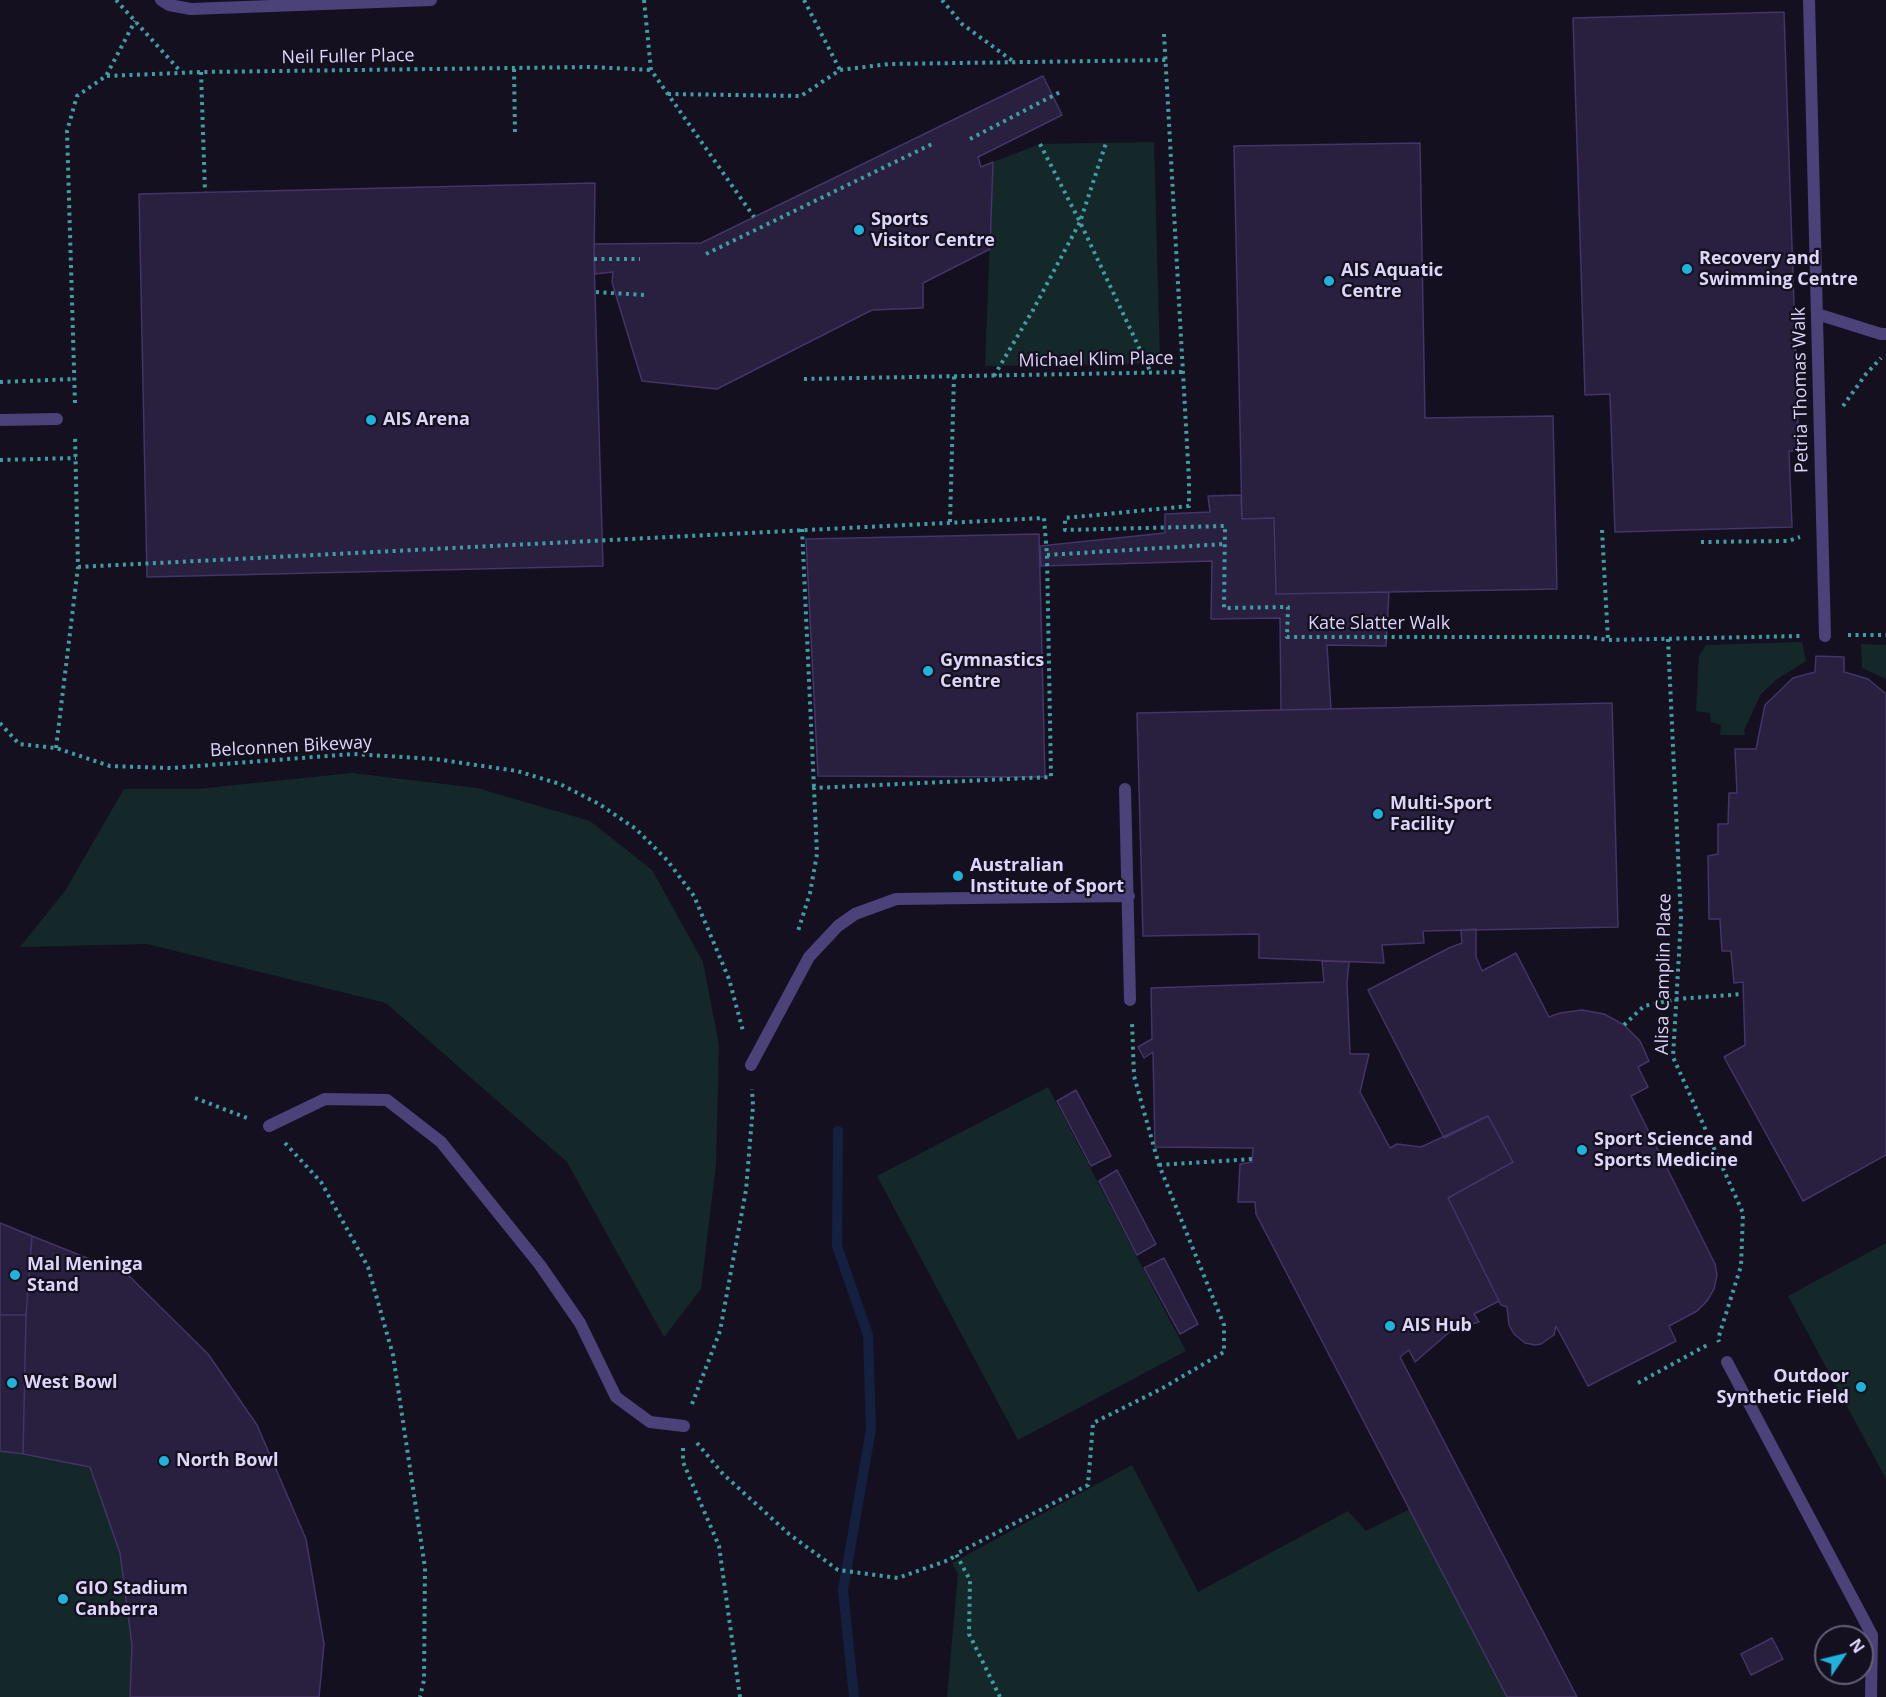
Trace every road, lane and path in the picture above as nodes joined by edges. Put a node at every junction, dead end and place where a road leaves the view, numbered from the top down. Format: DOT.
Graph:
graph roads {
  1 [pos="116,0"];
  2 [pos="161,0"];
  3 [pos="430,0"];
  4 [pos="644,0"];
  5 [pos="804,0"];
  6 [pos="942,0"];
  7 [pos="1809,0"];
  8 [pos="135,21"];
  9 [pos="1164,34"];
  10 [pos="1166,60"];
  11 [pos="1014,62"];
  12 [pos="514,69"];
  13 [pos="651,70"];
  14 [pos="840,70"];
  15 [pos="201,72"];
  16 [pos="182,73"];
  17 [pos="106,76"];
  18 [pos="1062,91"];
  19 [pos="668,94"];
  20 [pos="515,132"];
  21 [pos="970,139"];
  22 [pos="1106,143"];
  23 [pos="932,144"];
  24 [pos="1040,144"];
  25 [pos="205,192"];
  26 [pos="754,217"];
  27 [pos="1080,222"];
  28 [pos="706,254"];
  29 [pos="594,259"];
  30 [pos="640,259"];
  31 [pos="596,292"];
  32 [pos="644,295"];
  33 [pos="1817,314"];
  34 [pos="1886,334"];
  35 [pos="1886,353"];
  36 [pos="1183,372"];
  37 [pos="1151,373"];
  38 [pos="954,376"];
  39 [pos="994,376"];
  40 [pos="75,379"];
  41 [pos="804,379"];
  42 [pos="0,382"];
  43 [pos="75,413"];
  44 [pos="57,419"];
  45 [pos="0,420"];
  46 [pos="75,424"];
  47 [pos="1820,434"];
  48 [pos="75,458"];
  49 [pos="0,460"];
  50 [pos="1822,507"];
  51 [pos="950,522"];
  52 [pos="802,529"];
  53 [pos="1602,530"];
  54 [pos="1701,542"];
  55 [pos="1225,544"];
  56 [pos="1047,555"];
  57 [pos="78,567"];
  58 [pos="1886,635"];
  59 [pos="1825,636"];
  60 [pos="1668,639"];
  61 [pos="1608,640"];
  62 [pos="0,723"];
  63 [pos="56,748"];
  64 [pos="814,788"];
  65 [pos="1125,789"];
  66 [pos="1129,896"];
  67 [pos="796,937"];
  68 [pos="1743,994"];
  69 [pos="1677,999"];
  70 [pos="1131,1000"];
  71 [pos="1624,1025"];
  72 [pos="751,1065"];
  73 [pos="195,1098"];
  74 [pos="269,1126"];
  75 [pos="1252,1159"];
  76 [pos="1159,1165"];
  77 [pos="1718,1339"];
  78 [pos="1726,1362"];
  79 [pos="1638,1383"];
  80 [pos="684,1426"];
  81 [pos="956,1554"];
  82 [pos="420,1697"];
  83 [pos="740,1697"];
  84 [pos="1000,1697"];
  85 [pos="1871,1697"];
  1 -- 8 [label="path"];
  2 -- 3 [label="lane"];
  4 -- 13 [label="path"];
  5 -- 14 [label="path"];
  6 -- 11 [label="path"];
  7 -- 33 [label="lane, Petria Thomas Walk"];
  8 -- 16 [label="path"];
  8 -- 17 [label="path"];
  9 -- 10 [label="path, Michael Klim Place"];
  10 -- 11 [label="path"];
  10 -- 36 [label="path, Michael Klim Place"];
  11 -- 14 [label="path"];
  12 -- 13 [label="path, Neil Fuller Place"];
  12 -- 15 [label="path, Neil Fuller Place"];
  12 -- 20 [label="path"];
  13 -- 19 [label="path"];
  14 -- 19 [label="path"];
  15 -- 16 [label="path, Neil Fuller Place"];
  15 -- 25 [label="path"];
  16 -- 17 [label="path, Neil Fuller Place"];
  17 -- 40 [label="path"];
  18 -- 21 [label="path"];
  19 -- 26 [label="path"];
  22 -- 27 [label="path"];
  23 -- 28 [label="path"];
  24 -- 27 [label="path"];
  27 -- 37 [label="path"];
  27 -- 39 [label="path"];
  29 -- 30 [label="path"];
  31 -- 32 [label="path"];
  33 -- 34 [label="lane"];
  33 -- 47 [label="lane, Petria Thomas Walk"];
  35 -- 47 [label="path"];
  36 -- 37 [label="path, Michael Klim Place"];
  36 -- 55 [label="path"];
  37 -- 39 [label="path, Michael Klim Place"];
  38 -- 39 [label="path, Michael Klim Place"];
  38 -- 41 [label="path, Michael Klim Place"];
  38 -- 51 [label="path"];
  40 -- 42 [label="path"];
  40 -- 43 [label="path"];
  44 -- 45 [label="lane"];
  46 -- 48 [label="path"];
  47 -- 50 [label="lane, Petria Thomas Walk"];
  48 -- 49 [label="path"];
  48 -- 57 [label="path"];
  50 -- 54 [label="path"];
  50 -- 59 [label="lane, Petria Thomas Walk"];
  51 -- 52 [label="path"];
  51 -- 56 [label="path"];
  52 -- 57 [label="path"];
  52 -- 64 [label="path"];
  53 -- 61 [label="path"];
  55 -- 56 [label="path"];
  55 -- 61 [label="path, Kate Slatter Walk"];
  56 -- 64 [label="path"];
  57 -- 63 [label="path"];
  58 -- 59 [label="path, Kate Slatter Walk"];
  59 -- 60 [label="path, Kate Slatter Walk"];
  60 -- 61 [label="path, Kate Slatter Walk"];
  60 -- 69 [label="path, Alisa Camplin Place"];
  62 -- 63 [label="path, Belconnen Bikeway"];
  63 -- 72 [label="path, Belconnen Bikeway"];
  64 -- 67 [label="path"];
  65 -- 66 [label="lane"];
  66 -- 70 [label="lane"];
  66 -- 72 [label="lane"];
  68 -- 69 [label="path"];
  69 -- 71 [label="path"];
  69 -- 77 [label="path, Alisa Camplin Place"];
  70 -- 76 [label="path"];
  72 -- 80 [label="path, Belconnen Bikeway"];
  73 -- 74 [label="path"];
  74 -- 80 [label="lane"];
  74 -- 82 [label="path"];
  75 -- 76 [label="path"];
  76 -- 81 [label="path"];
  77 -- 78 [label="path"];
  77 -- 79 [label="path"];
  78 -- 85 [label="lane"];
  80 -- 81 [label="path"];
  80 -- 83 [label="path, Belconnen Bikeway"];
  81 -- 84 [label="path"];
}
